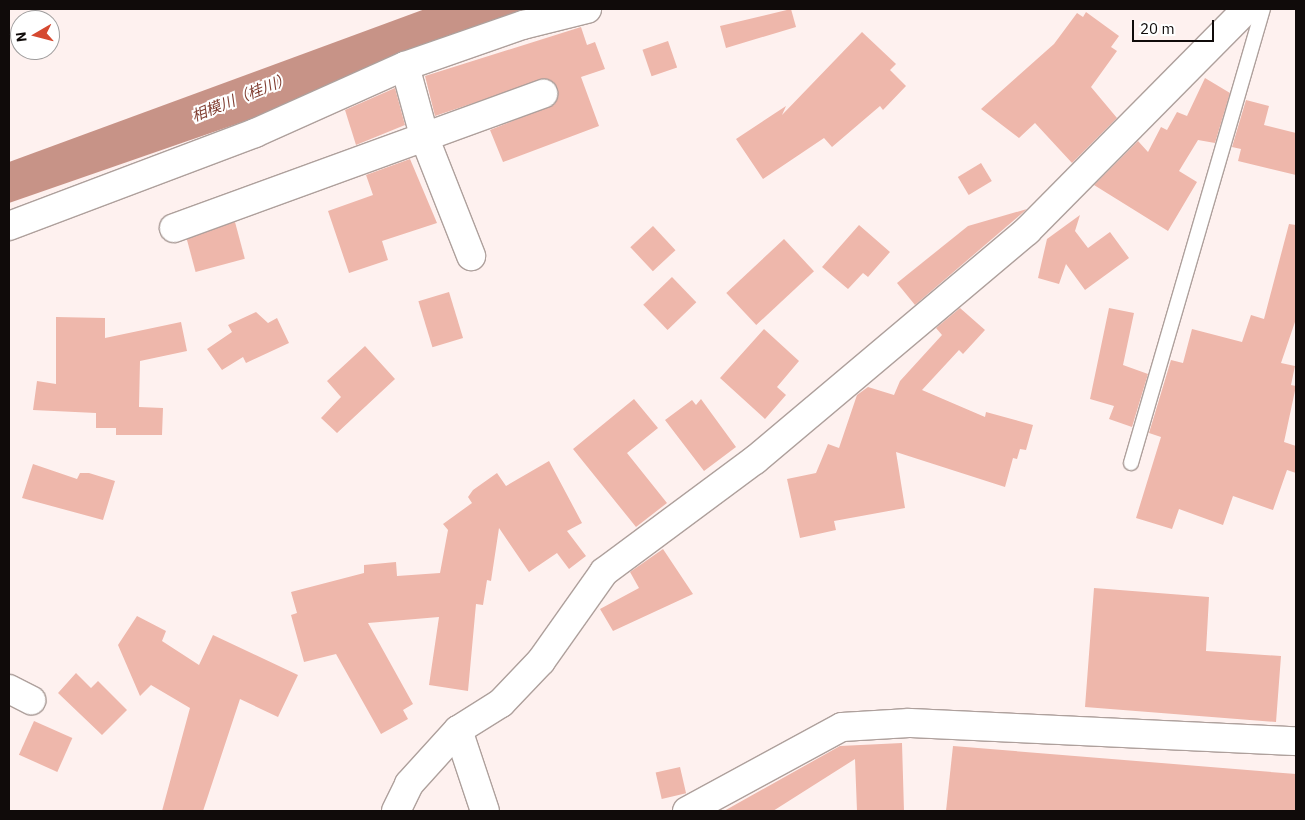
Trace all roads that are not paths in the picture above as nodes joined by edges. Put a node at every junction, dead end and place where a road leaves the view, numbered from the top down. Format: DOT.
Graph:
graph roads {
  1 [pos="587,9"];
  2 [pos="1247,9"];
  3 [pos="1263,9"];
  4 [pos="405,66"];
  5 [pos="543,94"];
  6 [pos="425,138"];
  7 [pos="9,226"];
  8 [pos="174,228"];
  9 [pos="471,256"];
  10 [pos="1131,463"];
  11 [pos="458,730"];
  12 [pos="1296,741"];
  13 [pos="396,811"];
  14 [pos="485,811"];
  15 [pos="687,811"];
  1 -- 4 [label="street"];
  2 -- 11 [label="street"];
  3 -- 10 [label="lane"];
  4 -- 6 [label="street"];
  4 -- 7 [label="street"];
  5 -- 6 [label="street"];
  6 -- 8 [label="street"];
  6 -- 9 [label="street"];
  11 -- 13 [label="street"];
  11 -- 14 [label="street"];
  12 -- 15 [label="street"];
}
